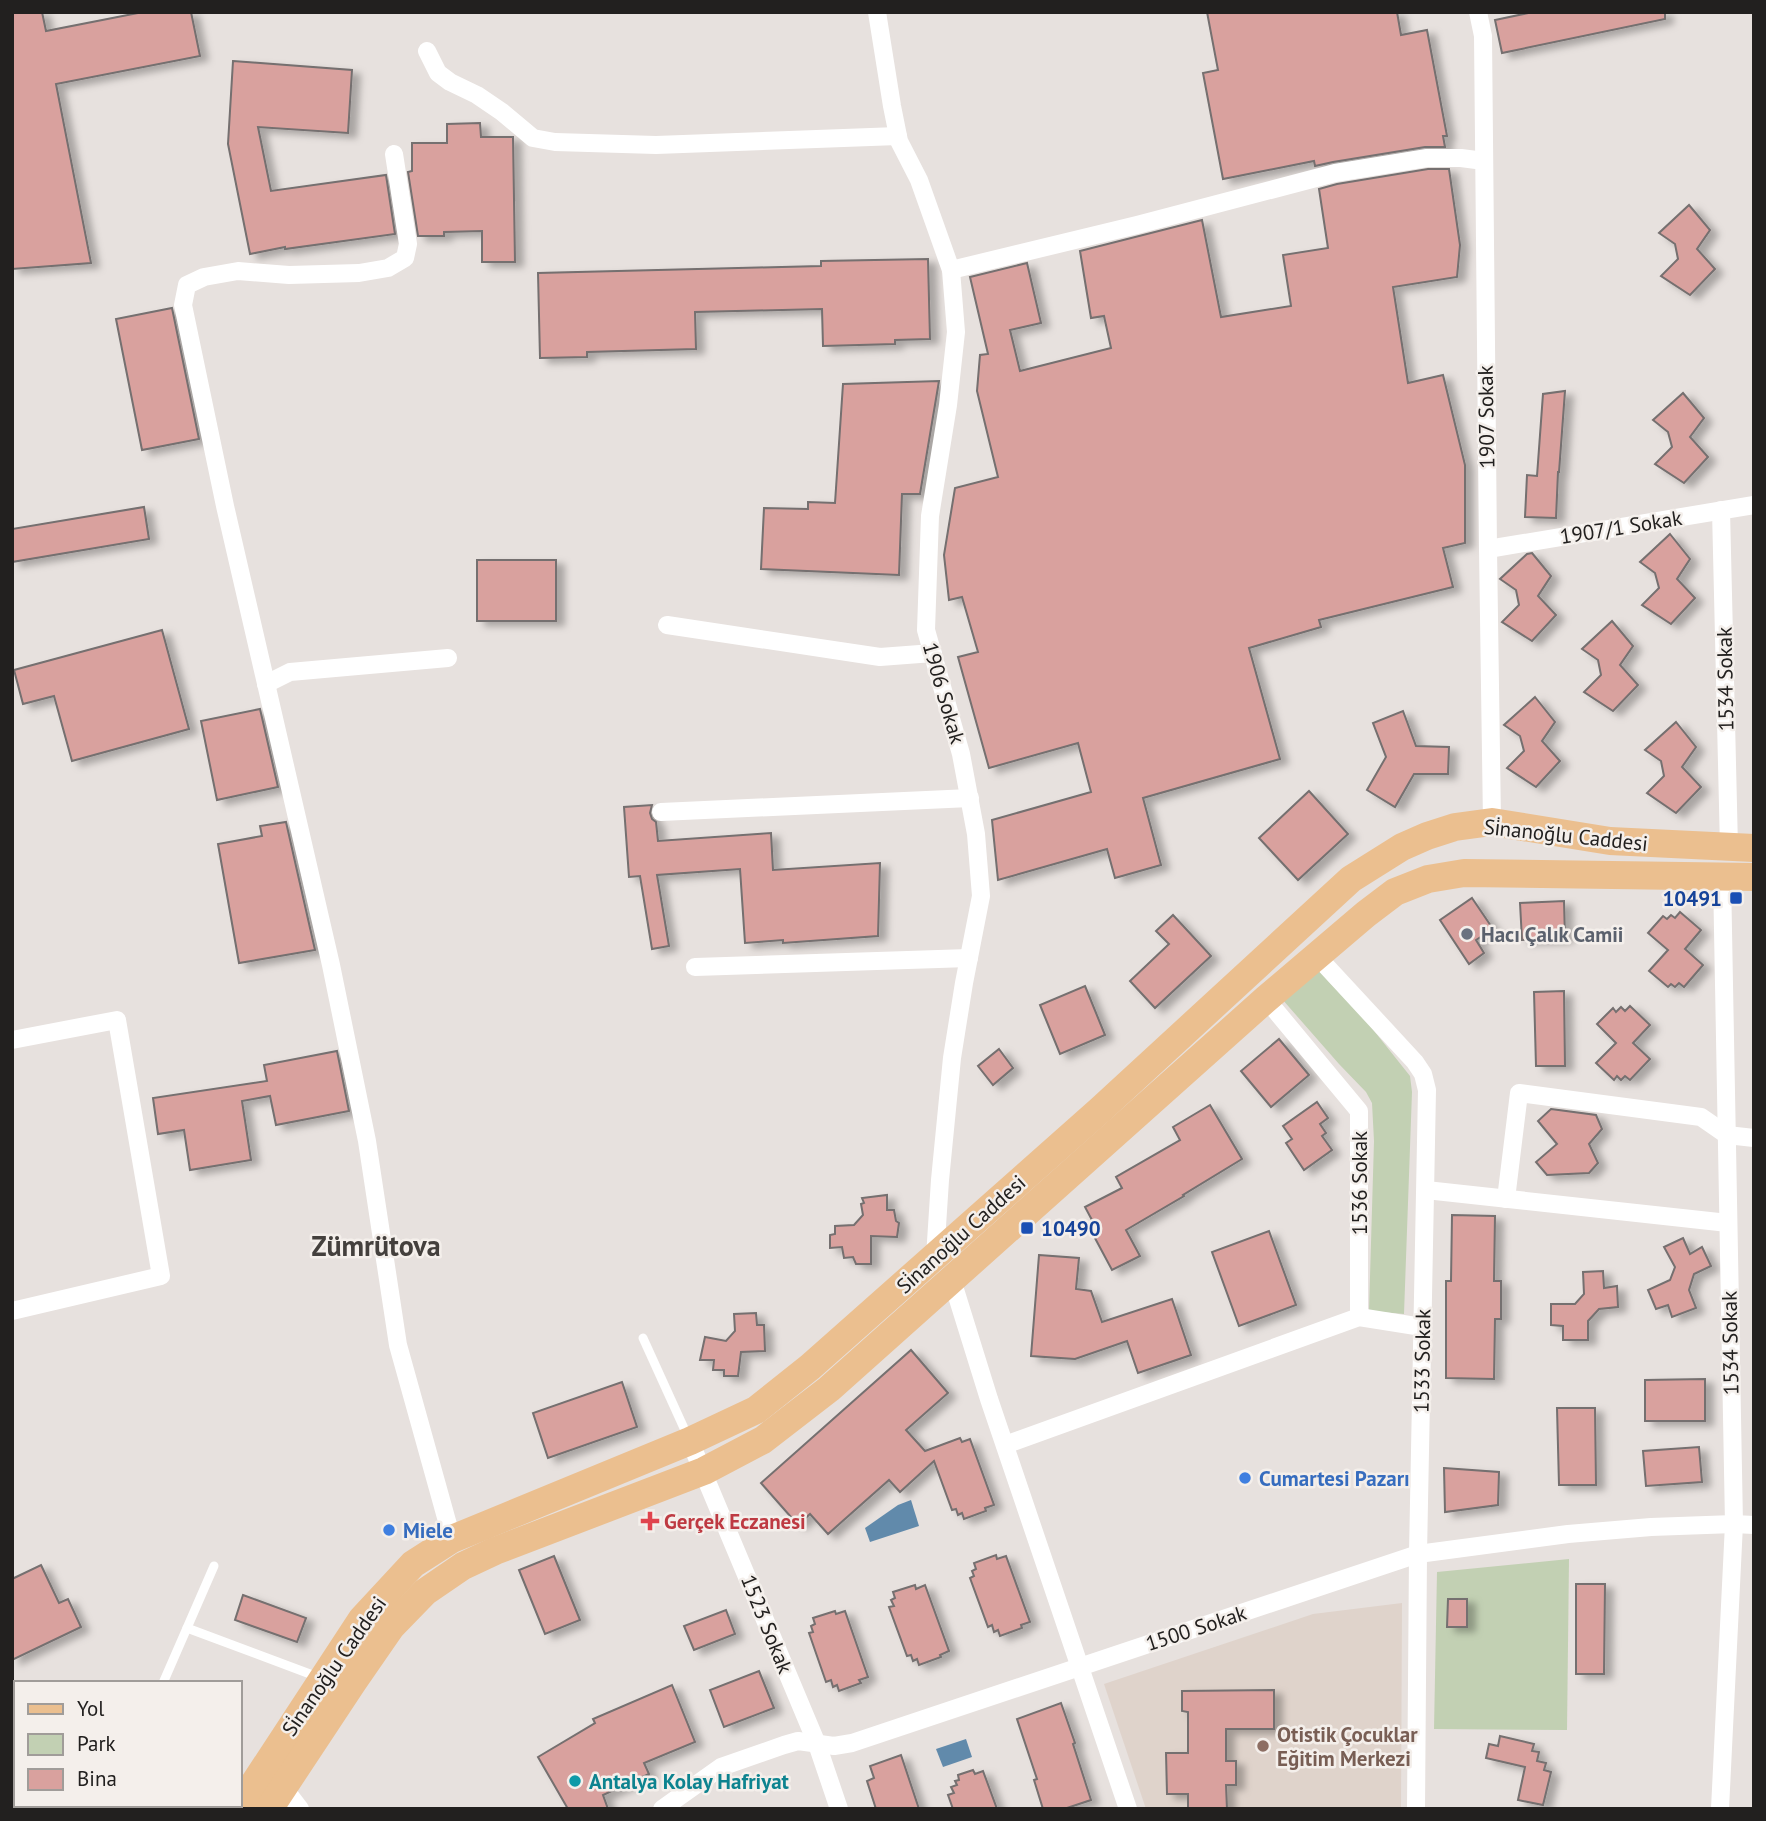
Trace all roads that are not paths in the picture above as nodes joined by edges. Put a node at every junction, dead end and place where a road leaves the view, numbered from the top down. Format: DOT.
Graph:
graph roads {
  1 [pos="877,12"];
  2 [pos="1478,12"];
  3 [pos="427,51"];
  4 [pos="898,136"];
  5 [pos="394,154"];
  6 [pos="1484,161"];
  7 [pos="951,270"];
  8 [pos="1754,505"];
  9 [pos="1721,510"];
  10 [pos="1488,549"];
  11 [pos="667,625"];
  12 [pos="933,653"];
  13 [pos="448,658"];
  14 [pos="266,684"];
  15 [pos="970,798"];
  16 [pos="661,812"];
  17 [pos="1492,822"];
  18 [pos="1742,848"];
  19 [pos="1722,876"];
  20 [pos="1754,877"];
  21 [pos="1316,955"];
  22 [pos="969,958"];
  23 [pos="695,967"];
  24 [pos="1266,999"];
  25 [pos="12,1040"];
  26 [pos="1727,1135"];
  27 [pos="1754,1139"];
  28 [pos="1426,1190"];
  29 [pos="1506,1199"];
  30 [pos="1728,1223"];
  31 [pos="935,1257"];
  32 [pos="952,1280"];
  33 [pos="12,1311"];
  34 [pos="1359,1317"];
  35 [pos="1422,1327"];
  36 [pos="643,1338"];
  37 [pos="690,1441"];
  38 [pos="1005,1445"];
  39 [pos="704,1471"];
  40 [pos="1734,1524"];
  41 [pos="1754,1525"];
  42 [pos="452,1539"];
  43 [pos="1418,1554"];
  44 [pos="214,1566"];
  45 [pos="187,1628"];
  46 [pos="1080,1667"];
  47 [pos="323,1679"];
  48 [pos="164,1681"];
  49 [pos="817,1744"];
  50 [pos="242,1801"];
  51 [pos="285,1802"];
  52 [pos="662,1809"];
  53 [pos="839,1809"];
  54 [pos="1128,1809"];
  55 [pos="1416,1809"];
  56 [pos="1720,1809"];
  1 -- 4 [label="street, 1906 Sokak"];
  2 -- 6 [label="street, 1907 Sokak"];
  3 -- 4 [label="street"];
  4 -- 7 [label="street, 1906 Sokak"];
  5 -- 14 [label="street"];
  6 -- 7 [label="street"];
  6 -- 10 [label="street, 1907 Sokak"];
  7 -- 12 [label="street, 1906 Sokak"];
  8 -- 9 [label="street, 1907/1 Sokak"];
  9 -- 10 [label="street, 1907/1 Sokak"];
  9 -- 18 [label="street, 1534 Sokak"];
  10 -- 17 [label="street, 1907 Sokak"];
  11 -- 12 [label="street"];
  12 -- 15 [label="street, 1906 Sokak"];
  13 -- 14 [label="street"];
  14 -- 42 [label="street"];
  15 -- 16 [label="street"];
  15 -- 22 [label="street, 1906 Sokak"];
  17 -- 18 [label="main road, Si̇nanoğlu Caddesi"];
  17 -- 31 [label="main road, Si̇nanoğlu Caddesi"];
  19 -- 20 [label="main road, Si̇nanoğlu Caddesi"];
  19 -- 21 [label="main road, Si̇nanoğlu Caddesi"];
  19 -- 26 [label="street, 1534 Sokak"];
  21 -- 24 [label="main road, Si̇nanoğlu Caddesi"];
  21 -- 28 [label="street, 1533 Sokak"];
  22 -- 23 [label="street"];
  22 -- 31 [label="street, 1906 Sokak"];
  24 -- 32 [label="main road, Si̇nanoğlu Caddesi"];
  24 -- 34 [label="street, 1536 Sokak"];
  25 -- 33 [label="street"];
  26 -- 27 [label="street"];
  26 -- 29 [label="street"];
  26 -- 30 [label="street, 1534 Sokak"];
  28 -- 29 [label="street"];
  28 -- 35 [label="street, 1533 Sokak"];
  29 -- 30 [label="street"];
  30 -- 40 [label="street, 1534 Sokak"];
  31 -- 37 [label="main road, Si̇nanoğlu Caddesi"];
  32 -- 38 [label="street"];
  32 -- 39 [label="main road, Si̇nanoğlu Caddesi"];
  34 -- 35 [label="street"];
  34 -- 38 [label="street"];
  35 -- 43 [label="street, 1533 Sokak"];
  36 -- 37 [label="lane"];
  37 -- 39 [label="street, 1523 Sokak"];
  37 -- 42 [label="main road, Si̇nanoğlu Caddesi"];
  38 -- 46 [label="street"];
  39 -- 49 [label="street, 1523 Sokak"];
  39 -- 51 [label="main road, Si̇nanoğlu Caddesi"];
  40 -- 41 [label="street, 1500 Sokak"];
  40 -- 43 [label="street, 1500 Sokak"];
  40 -- 56 [label="street, 1534 Sokak"];
  42 -- 47 [label="main road, Si̇nanoğlu Caddesi"];
  43 -- 46 [label="street, 1500 Sokak"];
  43 -- 55 [label="street, 1533 Sokak"];
  44 -- 45 [label="lane"];
  45 -- 47 [label="lane"];
  45 -- 48 [label="lane"];
  46 -- 49 [label="street, 1500 Sokak"];
  46 -- 54 [label="street"];
  47 -- 50 [label="main road, Si̇nanoğlu Caddesi"];
  49 -- 52 [label="street, 1500 Sokak"];
  49 -- 53 [label="street, 1523 Sokak"];
}
